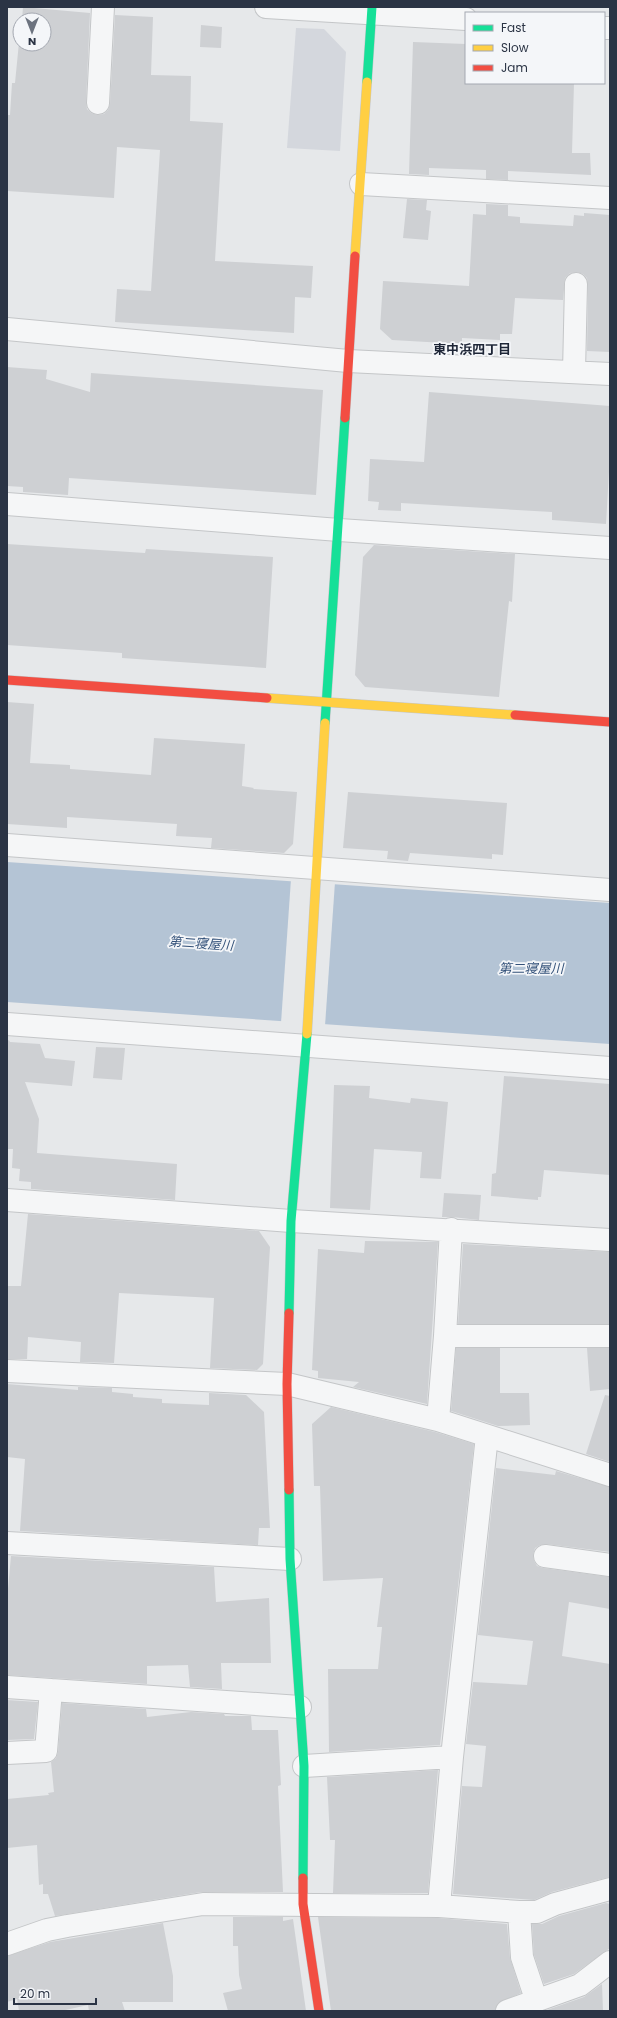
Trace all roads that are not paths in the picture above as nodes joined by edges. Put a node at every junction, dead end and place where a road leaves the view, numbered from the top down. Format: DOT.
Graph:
graph roads {
  1 [pos="103,7"];
  2 [pos="266,7"];
  3 [pos="372,10"];
  4 [pos="465,19"];
  5 [pos="98,103"];
  6 [pos="361,184"];
  7 [pos="610,198"];
  8 [pos="576,284"];
  9 [pos="7,329"];
  10 [pos="348,361"];
  11 [pos="574,372"];
  12 [pos="610,374"];
  13 [pos="7,504"];
  14 [pos="339,530"];
  15 [pos="610,548"];
  16 [pos="7,680"];
  17 [pos="326,701"];
  18 [pos="610,722"];
  19 [pos="7,845"];
  20 [pos="316,874"];
  21 [pos="610,890"];
  22 [pos="7,1024"];
  23 [pos="306,1046"];
  24 [pos="610,1068"];
  25 [pos="7,1200"];
  26 [pos="291,1221"];
  27 [pos="451,1229"];
  28 [pos="610,1240"];
  29 [pos="445,1336"];
  30 [pos="610,1336"];
  31 [pos="7,1371"];
  32 [pos="287,1384"];
  33 [pos="438,1420"];
  34 [pos="487,1436"];
  35 [pos="610,1475"];
  36 [pos="7,1543"];
  37 [pos="545,1556"];
  38 [pos="290,1560"];
  39 [pos="610,1565"];
  40 [pos="7,1687"];
  41 [pos="51,1690"];
  42 [pos="300,1707"];
  43 [pos="7,1753"];
  44 [pos="452,1757"];
  45 [pos="304,1766"];
  46 [pos="610,1889"];
  47 [pos="303,1904"];
  48 [pos="439,1906"];
  49 [pos="519,1912"];
  50 [pos="7,1944"];
  51 [pos="610,1962"];
  52 [pos="610,1972"];
  53 [pos="536,1999"];
  54 [pos="319,2011"];
  55 [pos="507,2011"];
  1 -- 5 [label="street"];
  2 -- 3 [label="street"];
  3 -- 4 [label="street"];
  3 -- 6 [label="street"];
  6 -- 7 [label="street"];
  6 -- 10 [label="street"];
  8 -- 11 [label="street"];
  9 -- 10 [label="street"];
  10 -- 11 [label="street"];
  10 -- 14 [label="street"];
  11 -- 12 [label="street"];
  13 -- 14 [label="street"];
  14 -- 15 [label="street"];
  14 -- 17 [label="street"];
  16 -- 17 [label="street"];
  17 -- 18 [label="street"];
  17 -- 20 [label="street"];
  19 -- 20 [label="street"];
  20 -- 21 [label="street"];
  20 -- 23 [label="street"];
  22 -- 23 [label="street"];
  23 -- 24 [label="street"];
  23 -- 26 [label="street"];
  25 -- 26 [label="street"];
  26 -- 27 [label="street"];
  26 -- 32 [label="street"];
  27 -- 28 [label="street"];
  27 -- 29 [label="street"];
  29 -- 30 [label="street"];
  29 -- 33 [label="street"];
  31 -- 32 [label="street"];
  32 -- 33 [label="street"];
  32 -- 38 [label="street"];
  33 -- 34 [label="street"];
  34 -- 35 [label="street"];
  34 -- 44 [label="street"];
  36 -- 38 [label="street"];
  37 -- 39 [label="street"];
  38 -- 42 [label="street"];
  40 -- 41 [label="street"];
  41 -- 42 [label="street"];
  41 -- 43 [label="street"];
  42 -- 45 [label="street"];
  44 -- 45 [label="street"];
  44 -- 48 [label="street"];
  45 -- 47 [label="street"];
  46 -- 49 [label="street"];
  47 -- 48 [label="street"];
  47 -- 50 [label="street"];
  47 -- 54 [label="street"];
  48 -- 49 [label="street"];
  49 -- 53 [label="street"];
  51 -- 52 [label="street"];
  51 -- 53 [label="street"];
  53 -- 55 [label="street"];
}
